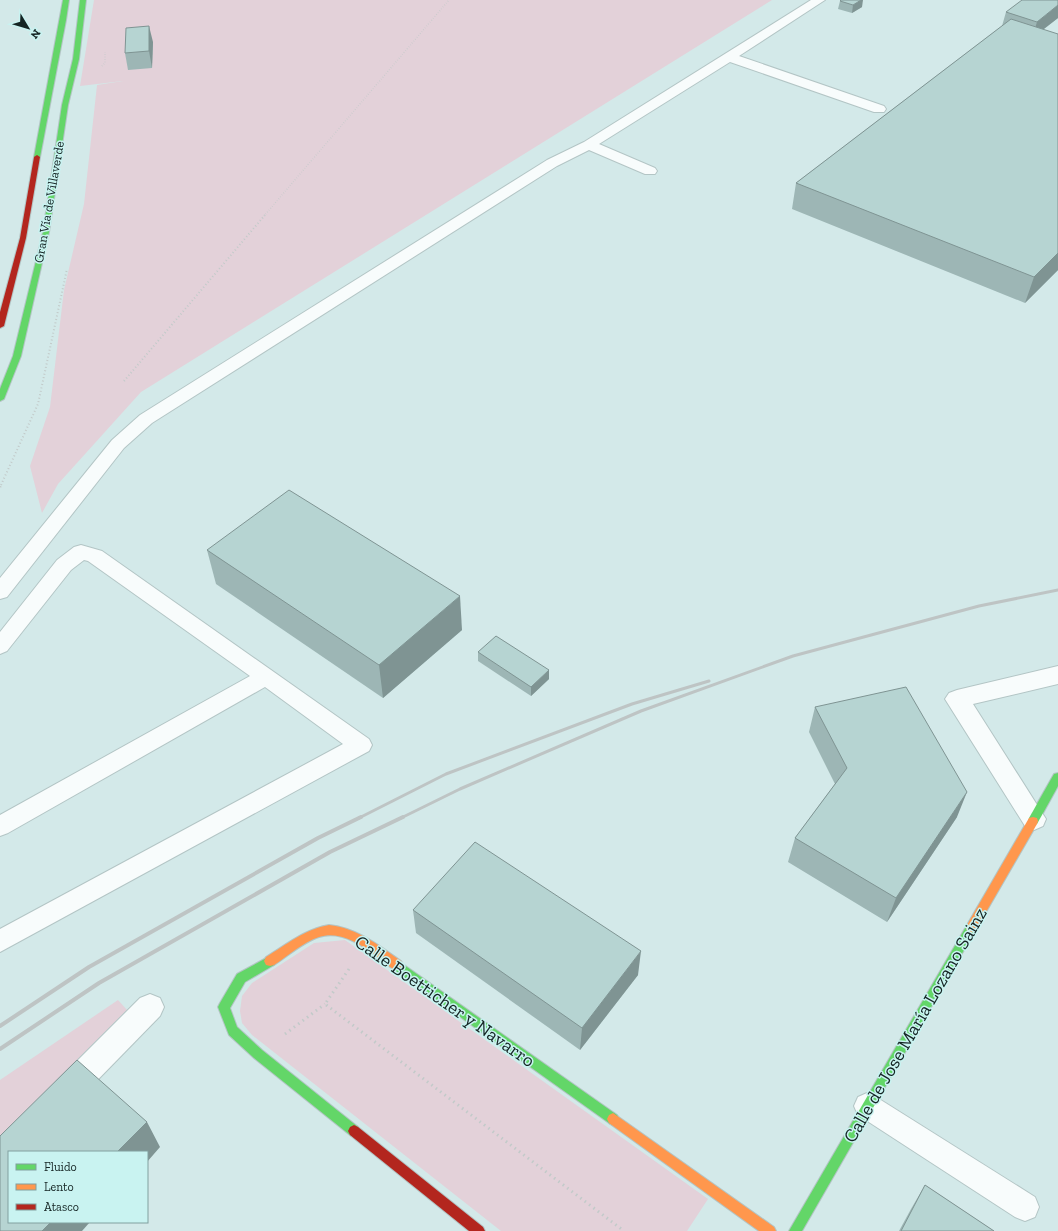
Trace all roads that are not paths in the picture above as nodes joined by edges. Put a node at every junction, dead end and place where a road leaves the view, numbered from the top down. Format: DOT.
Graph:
graph roads {
  1 [pos="66,0"];
  2 [pos="83,0"];
  3 [pos="819,0"];
  4 [pos="729,57"];
  5 [pos="879,110"];
  6 [pos="589,145"];
  7 [pos="650,171"];
  8 [pos="0,326"];
  9 [pos="0,399"];
  10 [pos="0,592"];
  11 [pos="0,646"];
  12 [pos="1058,675"];
  13 [pos="266,677"];
  14 [pos="1058,778"];
  15 [pos="1034,819"];
  16 [pos="0,826"];
  17 [pos="0,941"];
  18 [pos="150,1007"];
  19 [pos="868,1106"];
  20 [pos="50,1108"];
  21 [pos="1025,1207"];
  22 [pos="479,1231"];
  23 [pos="770,1231"];
  24 [pos="795,1231"];
  1 -- 8 [label="street, Gran Vía de Villaverde"];
  2 -- 9 [label="street, Gran Vía de Villaverde"];
  3 -- 4 [label="lane"];
  4 -- 5 [label="lane"];
  4 -- 6 [label="lane"];
  6 -- 7 [label="lane"];
  6 -- 10 [label="lane"];
  11 -- 13 [label="lane"];
  12 -- 15 [label="street"];
  13 -- 16 [label="lane"];
  13 -- 17 [label="lane"];
  14 -- 15 [label="street, Calle de Jose María Lozano Sainz"];
  15 -- 19 [label="street, Calle de Jose María Lozano Sainz"];
  18 -- 20 [label="street"];
  19 -- 21 [label="lane"];
  19 -- 24 [label="street, Calle de Jose María Lozano Sainz"];
  22 -- 23 [label="street, Calle Boetticher y Navarro"];
}
